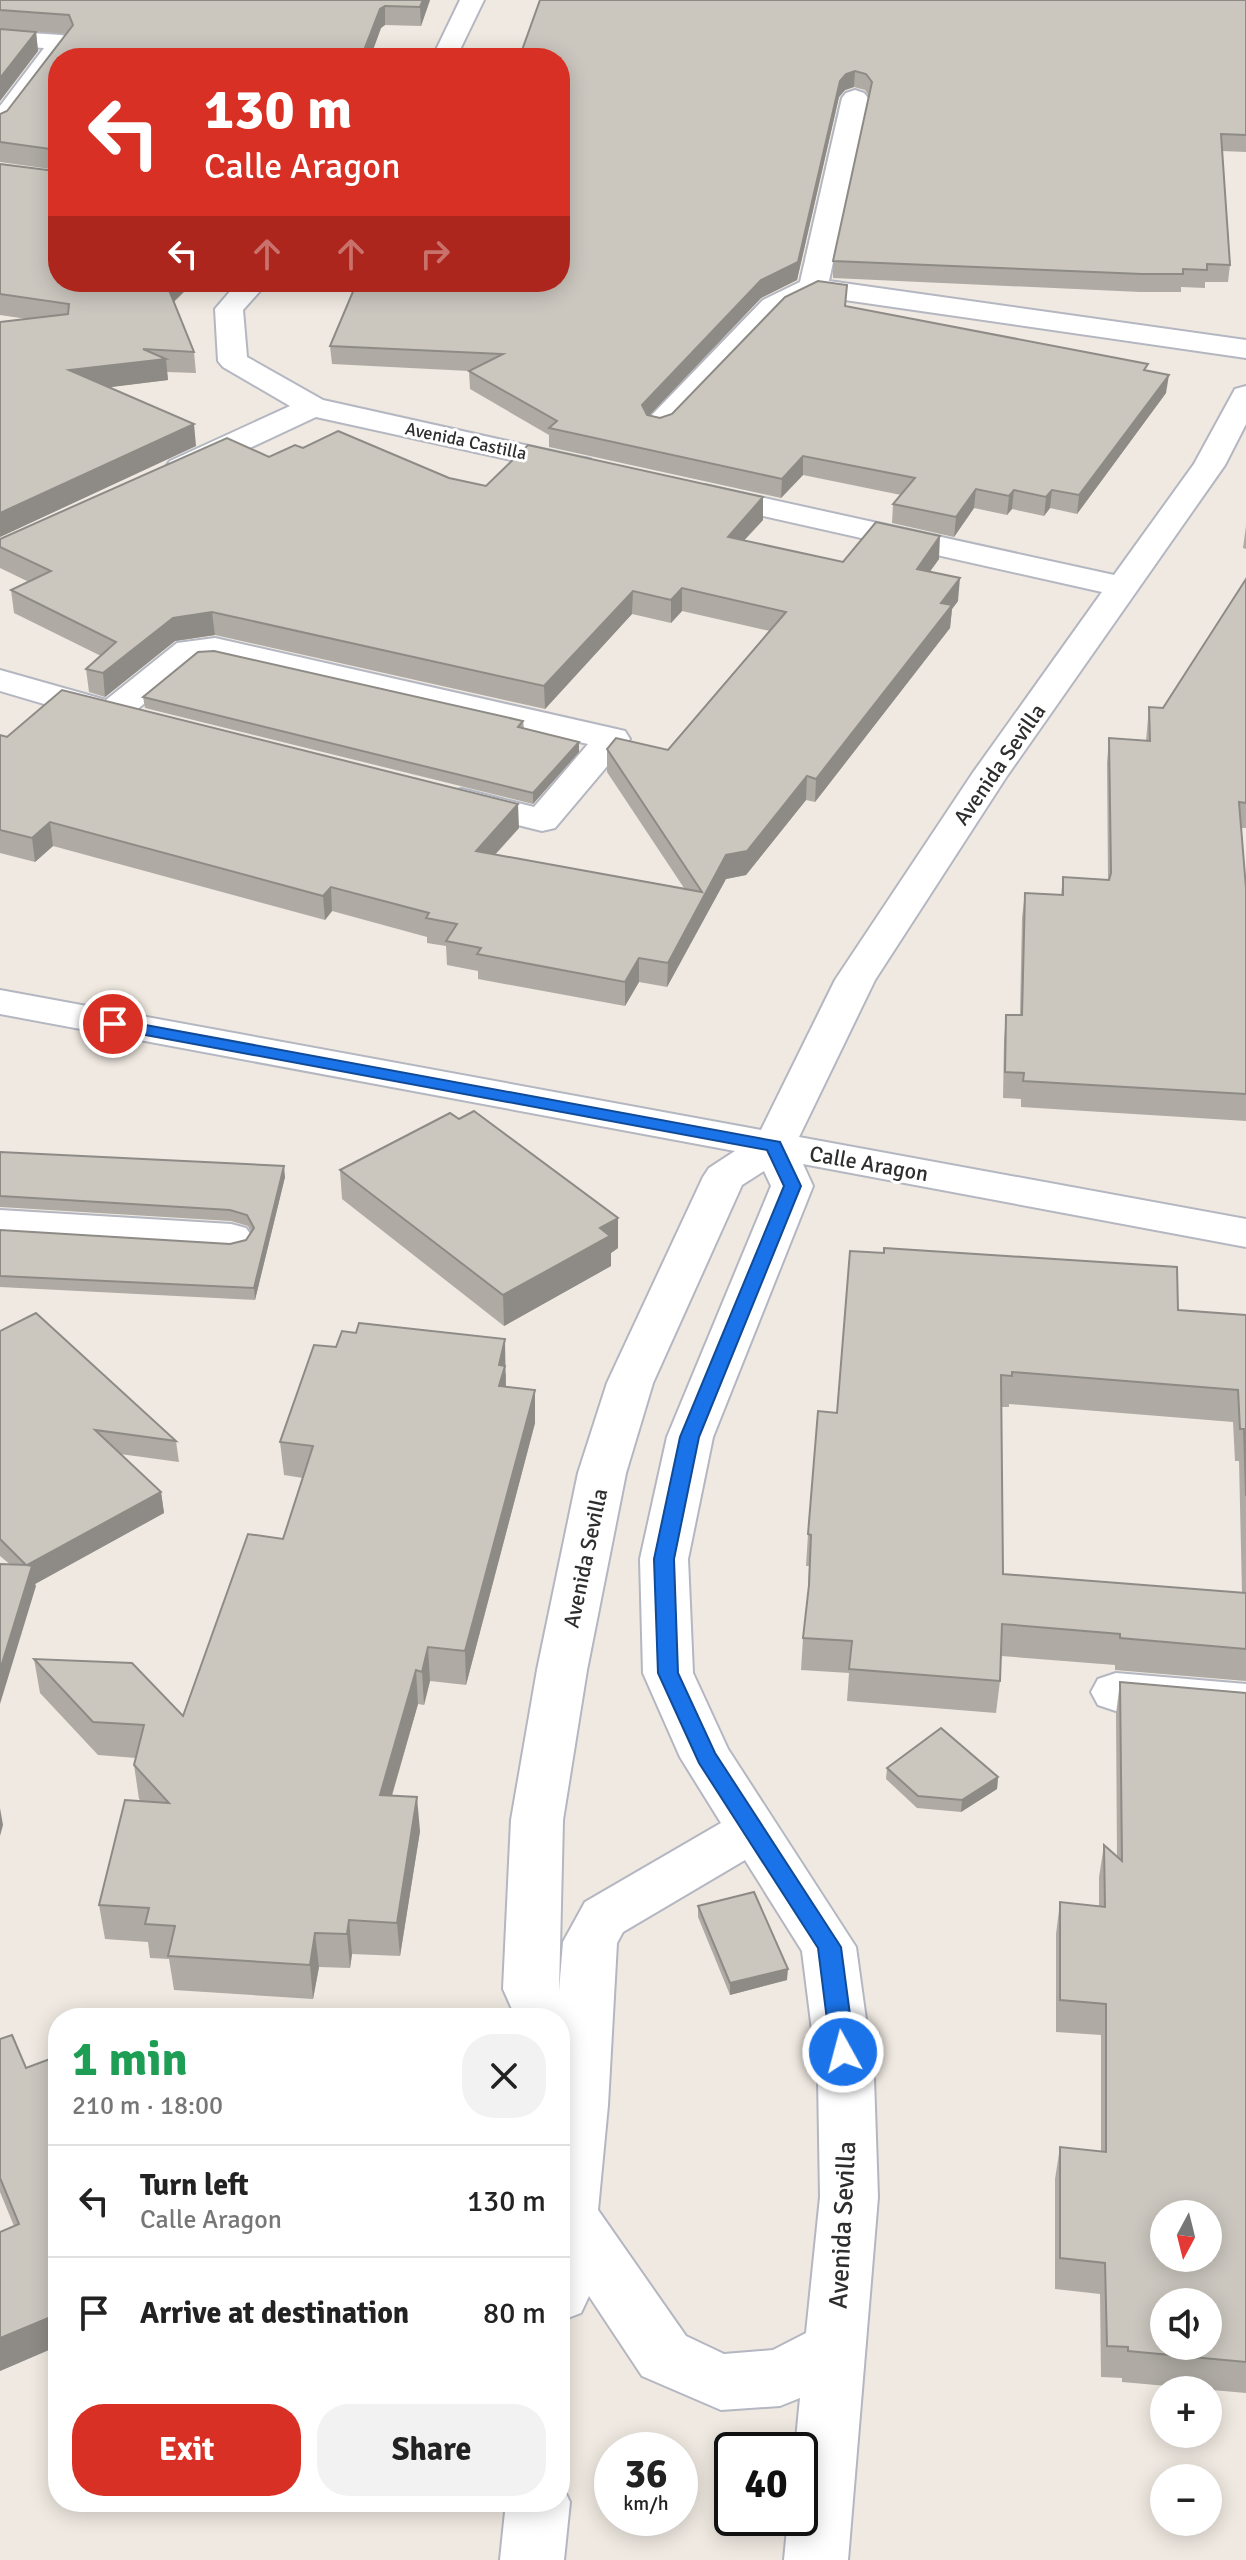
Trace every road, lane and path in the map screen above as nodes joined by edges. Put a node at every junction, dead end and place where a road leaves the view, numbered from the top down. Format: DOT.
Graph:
graph roads {
  1 [pos="472,0"];
  2 [pos="0,38"];
  3 [pos="56,48"];
  4 [pos="449,48"];
  5 [pos="48,59"];
  6 [pos="855,98"];
  7 [pos="0,123"];
  8 [pos="813,287"];
  9 [pos="245,292"];
  10 [pos="1246,349"];
  11 [pos="1246,395"];
  12 [pos="313,407"];
  13 [pos="659,425"];
  14 [pos="608,472"];
  15 [pos="157,480"];
  16 [pos="670,486"];
  17 [pos="1124,587"];
  18 [pos="0,680"];
  19 [pos="112,713"];
  20 [pos="158,724"];
  21 [pos="434,793"];
  22 [pos="6,1015"];
  23 [pos="774,1146"];
  24 [pos="0,1224"];
  25 [pos="1246,1233"];
  26 [pos="231,1238"];
  27 [pos="1116,1692"];
  28 [pos="1246,1703"];
  29 [pos="753,1830"];
  30 [pos="540,2008"];
  31 [pos="570,2081"];
  32 [pos="570,2218"];
  33 [pos="833,2350"];
  34 [pos="537,2512"];
  35 [pos="532,2560"];
  36 [pos="816,2560"];
  1 -- 4 [label="street"];
  2 -- 3 [label="street"];
  5 -- 7 [label="street"];
  6 -- 8 [label="street"];
  8 -- 10 [label="street"];
  8 -- 13 [label="street"];
  9 -- 12 [label="street, Avenida Castilla"];
  11 -- 17 [label="street, Avenida Sevilla"];
  12 -- 14 [label="street, Avenida Castilla"];
  12 -- 15 [label="street"];
  16 -- 17 [label="street"];
  17 -- 23 [label="street, Avenida Sevilla"];
  18 -- 19 [label="street"];
  19 -- 20 [label="street"];
  19 -- 21 [label="street"];
  22 -- 23 [label="street, Calle Aragon"];
  23 -- 25 [label="street, Calle Aragon"];
  23 -- 29 [label="street, Avenida Sevilla"];
  23 -- 30 [label="street, Avenida Sevilla"];
  24 -- 26 [label="street"];
  27 -- 28 [label="street"];
  29 -- 31 [label="street"];
  29 -- 33 [label="street, Avenida Sevilla"];
  32 -- 33 [label="street"];
  33 -- 36 [label="street, Avenida Sevilla"];
  34 -- 35 [label="street"];
}
